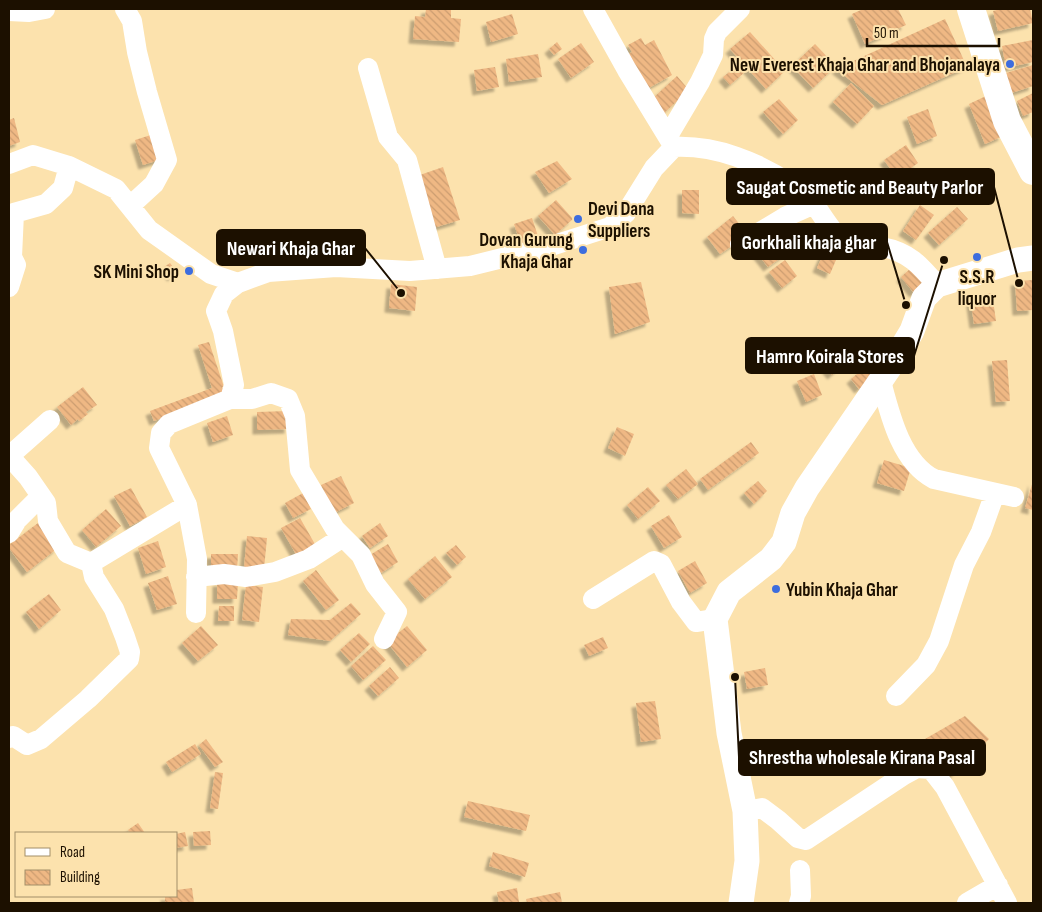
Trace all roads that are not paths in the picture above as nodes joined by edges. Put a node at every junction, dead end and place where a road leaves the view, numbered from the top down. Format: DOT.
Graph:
graph roads {
  1 [pos="45,9"];
  2 [pos="125,9"];
  3 [pos="593,9"];
  4 [pos="740,9"];
  5 [pos="971,9"];
  6 [pos="9,11"];
  7 [pos="368,68"];
  8 [pos="671,142"];
  9 [pos="9,164"];
  10 [pos="69,166"];
  11 [pos="1033,171"];
  12 [pos="814,204"];
  13 [pos="130,206"];
  14 [pos="740,244"];
  15 [pos="1033,258"];
  16 [pos="437,269"];
  17 [pos="238,283"];
  18 [pos="937,285"];
  19 [pos="9,287"];
  20 [pos="881,381"];
  21 [pos="230,399"];
  22 [pos="50,420"];
  23 [pos="41,496"];
  24 [pos="187,505"];
  25 [pos="9,533"];
  26 [pos="343,537"];
  27 [pos="91,563"];
  28 [pos="196,577"];
  29 [pos="593,599"];
  30 [pos="196,613"];
  31 [pos="715,619"];
  32 [pos="384,639"];
  33 [pos="896,696"];
  34 [pos="9,738"];
  35 [pos="745,811"];
  36 [pos="800,870"];
  37 [pos="998,885"];
  38 [pos="741,903"];
  39 [pos="799,903"];
  40 [pos="967,903"];
  41 [pos="1007,903"];
  1 -- 6 [label="street"];
  2 -- 13 [label="street"];
  3 -- 8 [label="street"];
  4 -- 8 [label="street"];
  5 -- 11 [label="main road"];
  7 -- 16 [label="street"];
  8 -- 12 [label="street"];
  8 -- 16 [label="street"];
  9 -- 10 [label="street"];
  10 -- 13 [label="street"];
  10 -- 19 [label="street"];
  12 -- 14 [label="street"];
  12 -- 18 [label="street"];
  13 -- 17 [label="street"];
  15 -- 18 [label="street"];
  16 -- 17 [label="street"];
  17 -- 21 [label="street"];
  18 -- 20 [label="street"];
  20 -- 31 [label="street"];
  20 -- 33 [label="street"];
  21 -- 24 [label="street"];
  21 -- 26 [label="street"];
  22 -- 23 [label="street"];
  23 -- 25 [label="street"];
  23 -- 27 [label="street"];
  24 -- 27 [label="street"];
  24 -- 28 [label="street"];
  26 -- 28 [label="street"];
  26 -- 32 [label="street"];
  27 -- 34 [label="street"];
  28 -- 30 [label="street"];
  29 -- 31 [label="street"];
  31 -- 35 [label="street"];
  35 -- 37 [label="street"];
  35 -- 38 [label="street"];
  36 -- 39 [label="street"];
  37 -- 40 [label="street"];
  37 -- 41 [label="street"];
}
